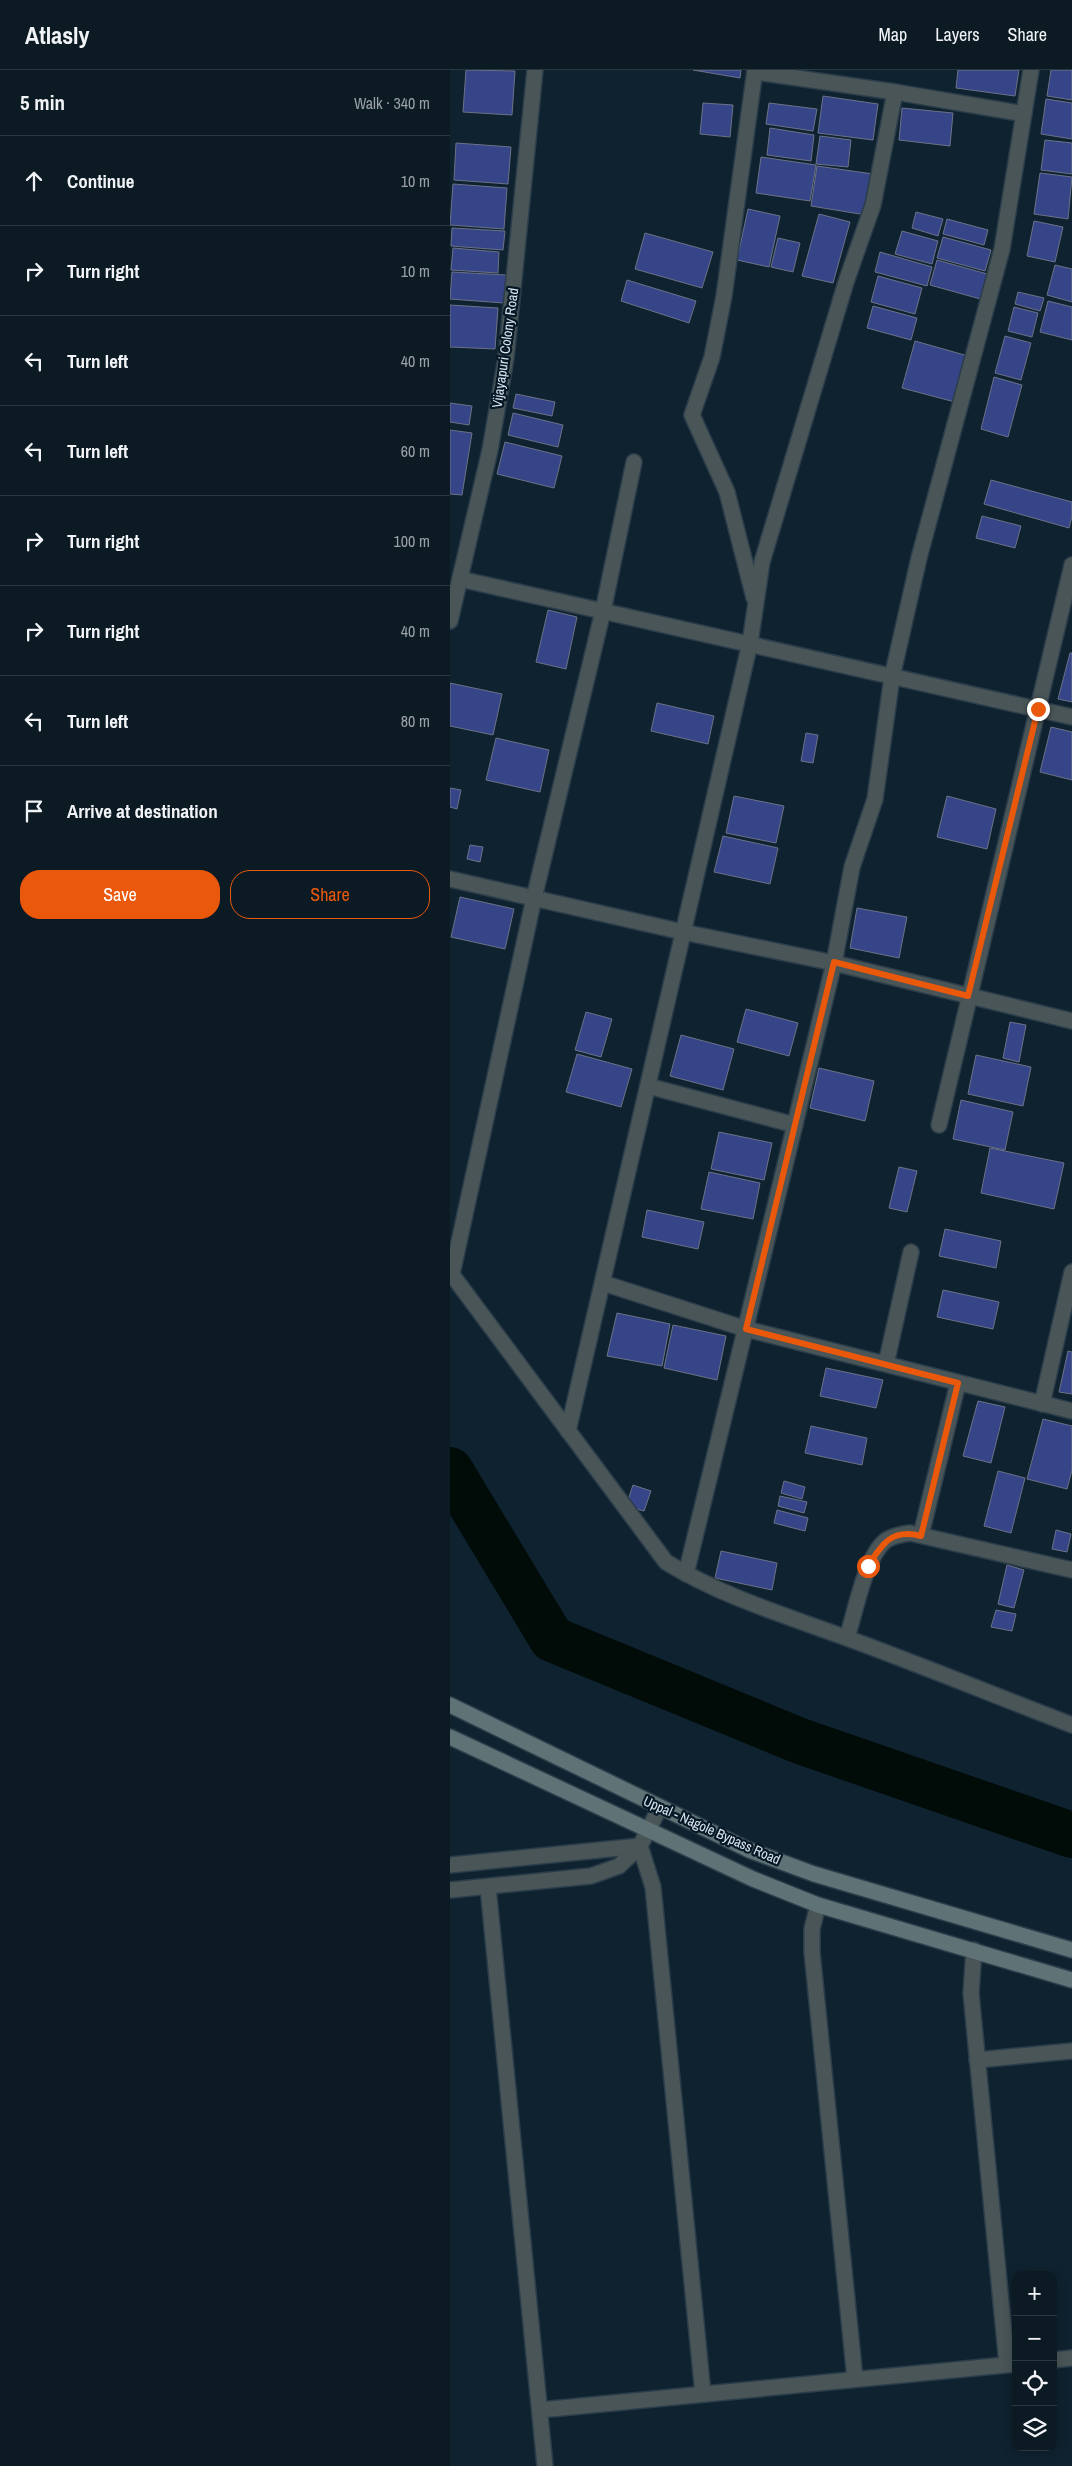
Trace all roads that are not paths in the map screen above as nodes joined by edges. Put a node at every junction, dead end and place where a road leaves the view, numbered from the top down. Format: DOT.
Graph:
graph roads {
  1 [pos="535,70"];
  2 [pos="1031,70"];
  3 [pos="755,71"];
  4 [pos="895,92"];
  5 [pos="1024,114"];
  6 [pos="634,462"];
  7 [pos="1072,565"];
  8 [pos="460,579"];
  9 [pos="756,604"];
  10 [pos="602,611"];
  11 [pos="450,621"];
  12 [pos="750,643"];
  13 [pos="892,677"];
  14 [pos="1038,709"];
  15 [pos="1072,717"];
  16 [pos="450,879"];
  17 [pos="534,898"];
  18 [pos="683,932"];
  19 [pos="834,962"];
  20 [pos="968,996"];
  21 [pos="1072,1021"];
  22 [pos="648,1086"];
  23 [pos="794,1125"];
  24 [pos="939,1125"];
  25 [pos="911,1252"];
  26 [pos="1072,1272"];
  27 [pos="451,1273"];
  28 [pos="602,1283"];
  29 [pos="746,1329"];
  30 [pos="886,1364"];
  31 [pos="958,1383"];
  32 [pos="1042,1404"];
  33 [pos="1072,1411"];
  34 [pos="568,1431"];
  35 [pos="921,1536"];
  36 [pos="1072,1570"];
  37 [pos="686,1574"];
  38 [pos="847,1638"];
  39 [pos="450,1705"];
  40 [pos="1072,1726"];
  41 [pos="450,1737"];
  42 [pos="660,1807"];
  43 [pos="649,1829"];
  44 [pos="640,1846"];
  45 [pos="450,1865"];
  46 [pos="488,1886"];
  47 [pos="450,1890"];
  48 [pos="818,1904"];
  49 [pos="974,1950"];
  50 [pos="1072,1950"];
  51 [pos="1072,1980"];
  52 [pos="1072,2051"];
  53 [pos="978,2060"];
  54 [pos="1072,2358"];
  55 [pos="1057,2360"];
  56 [pos="1012,2364"];
  57 [pos="855,2379"];
  58 [pos="703,2394"];
  59 [pos="540,2410"];
  60 [pos="545,2466"];
  1 -- 8 [label="street, Vijayapuri Colony Road"];
  2 -- 5 [label="street"];
  3 -- 4 [label="street"];
  3 -- 9 [label="street"];
  4 -- 5 [label="street"];
  4 -- 9 [label="street"];
  5 -- 13 [label="street"];
  6 -- 10 [label="street"];
  7 -- 14 [label="street"];
  8 -- 10 [label="street"];
  8 -- 11 [label="street, Vijayapuri Colony Road"];
  9 -- 12 [label="street"];
  10 -- 12 [label="street"];
  10 -- 17 [label="street"];
  12 -- 13 [label="street"];
  12 -- 18 [label="street"];
  13 -- 14 [label="street"];
  13 -- 19 [label="street"];
  14 -- 15 [label="street"];
  14 -- 20 [label="street"];
  16 -- 17 [label="street"];
  17 -- 18 [label="street"];
  17 -- 27 [label="street"];
  18 -- 19 [label="street"];
  18 -- 22 [label="street"];
  19 -- 20 [label="street"];
  19 -- 23 [label="street"];
  20 -- 21 [label="street"];
  20 -- 24 [label="street"];
  22 -- 23 [label="street"];
  22 -- 28 [label="street"];
  23 -- 29 [label="street"];
  25 -- 30 [label="street"];
  26 -- 32 [label="street"];
  27 -- 34 [label="street"];
  28 -- 29 [label="street"];
  28 -- 34 [label="street"];
  29 -- 30 [label="street"];
  29 -- 37 [label="street"];
  30 -- 31 [label="street"];
  31 -- 32 [label="street"];
  31 -- 35 [label="street"];
  32 -- 33 [label="street"];
  34 -- 37 [label="street"];
  35 -- 36 [label="street"];
  35 -- 38 [label="street"];
  37 -- 38 [label="street"];
  38 -- 40 [label="street"];
  39 -- 42 [label="street, Uppal - Nagole Bypass Road"];
  41 -- 43 [label="street, Uppal - Nagole Bypass Road"];
  42 -- 43 [label="street"];
  42 -- 50 [label="street, Uppal - Nagole Bypass Road"];
  43 -- 44 [label="street"];
  43 -- 48 [label="street, Uppal - Nagole Bypass Road"];
  44 -- 45 [label="street"];
  44 -- 46 [label="street"];
  44 -- 58 [label="street"];
  46 -- 47 [label="street"];
  46 -- 59 [label="street"];
  48 -- 49 [label="street, Uppal - Nagole Bypass Road"];
  48 -- 57 [label="street"];
  49 -- 51 [label="street, Uppal - Nagole Bypass Road"];
  49 -- 53 [label="street"];
  52 -- 53 [label="street"];
  53 -- 56 [label="street"];
  54 -- 55 [label="street"];
  56 -- 57 [label="street"];
  57 -- 58 [label="street"];
  58 -- 59 [label="street"];
  59 -- 60 [label="street"];
}
